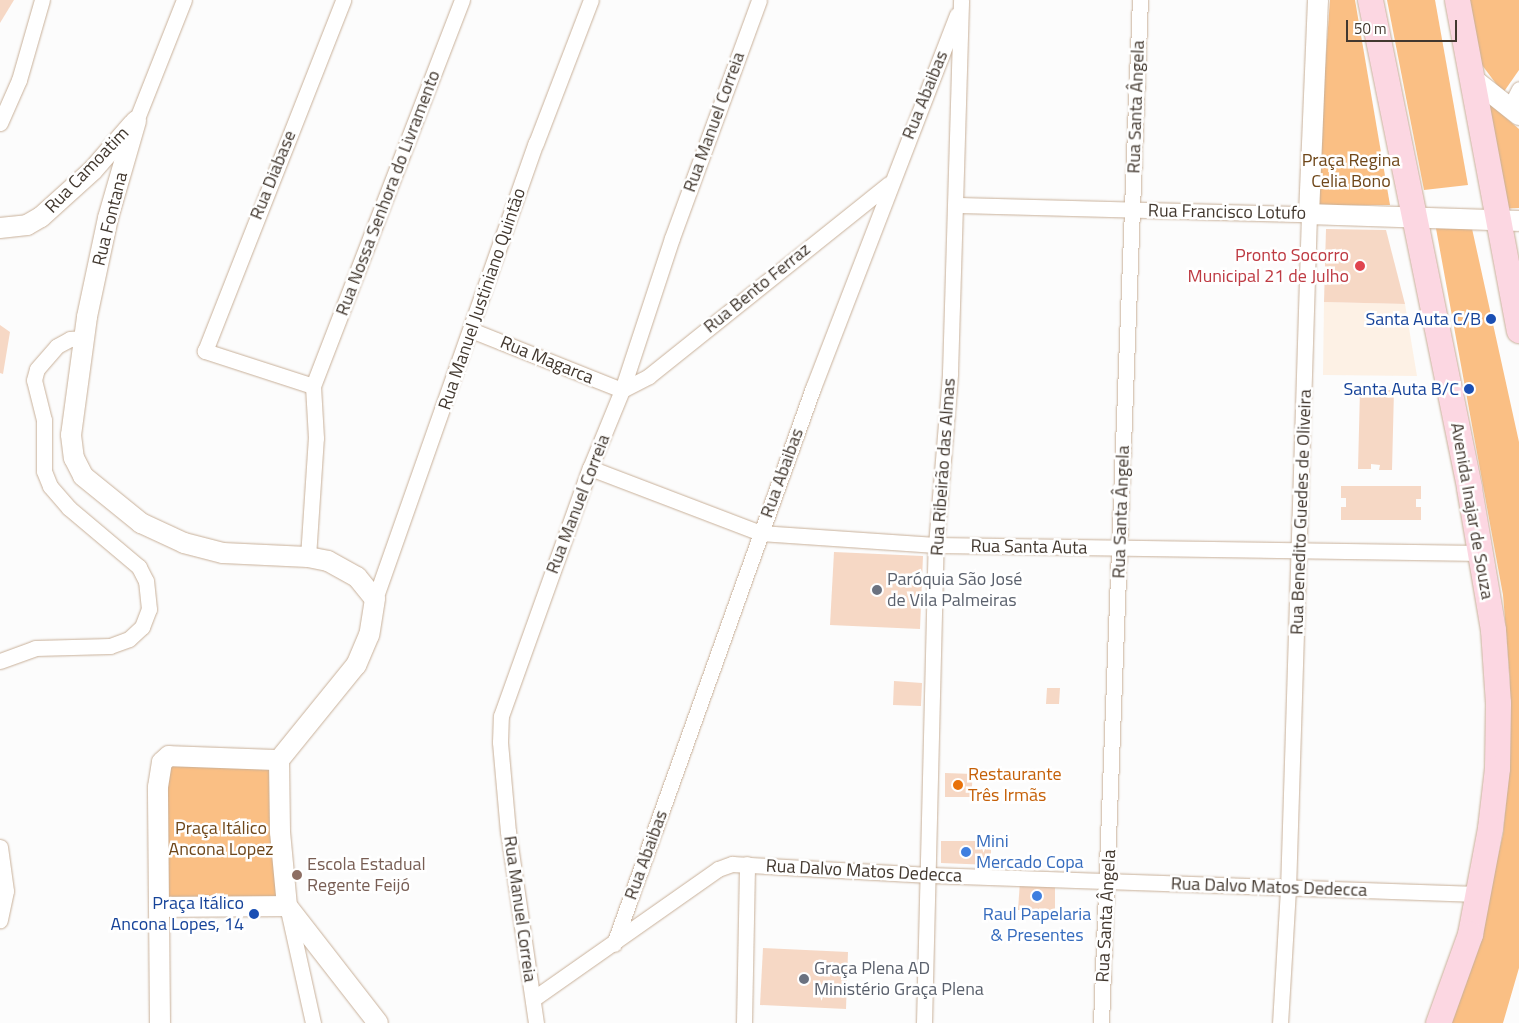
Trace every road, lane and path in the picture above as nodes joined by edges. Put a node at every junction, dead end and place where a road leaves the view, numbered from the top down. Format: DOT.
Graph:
graph roads {
  1 [pos="42,0"];
  2 [pos="184,0"];
  3 [pos="343,0"];
  4 [pos="462,0"];
  5 [pos="591,0"];
  6 [pos="758,0"];
  7 [pos="1140,0"];
  8 [pos="1318,0"];
  9 [pos="1370,0"];
  10 [pos="1457,0"];
  11 [pos="960,3"];
  12 [pos="1472,78"];
  13 [pos="1519,89"];
  14 [pos="1514,111"];
  15 [pos="136,121"];
  16 [pos="0,123"];
  17 [pos="890,183"];
  18 [pos="957,205"];
  19 [pos="1132,210"];
  20 [pos="1309,214"];
  21 [pos="1414,216"];
  22 [pos="1508,220"];
  23 [pos="0,228"];
  24 [pos="471,330"];
  25 [pos="1519,330"];
  26 [pos="84,338"];
  27 [pos="313,386"];
  28 [pos="622,390"];
  29 [pos="590,468"];
  30 [pos="760,534"];
  31 [pos="936,545"];
  32 [pos="1120,548"];
  33 [pos="1300,551"];
  34 [pos="1480,554"];
  35 [pos="308,557"];
  36 [pos="375,599"];
  37 [pos="0,661"];
  38 [pos="279,760"];
  39 [pos="0,846"];
  40 [pos="748,864"];
  41 [pos="930,875"];
  42 [pos="1109,880"];
  43 [pos="1288,889"];
  44 [pos="1478,894"];
  45 [pos="287,906"];
  46 [pos="159,907"];
  47 [pos="0,920"];
  48 [pos="614,944"];
  49 [pos="533,999"];
  50 [pos="160,1023"];
  51 [pos="313,1023"];
  52 [pos="378,1023"];
  53 [pos="536,1023"];
  54 [pos="744,1023"];
  55 [pos="924,1023"];
  56 [pos="1101,1023"];
  57 [pos="1280,1023"];
  58 [pos="1438,1023"];
  1 -- 16 [label="street"];
  2 -- 15 [label="street, Rua Camoatim"];
  3 -- 27 [label="street, Rua Diabase"];
  4 -- 27 [label="street, Rua Nossa Senhora do Livramento"];
  5 -- 24 [label="street, Rua Manuel Justiniano Quintão"];
  6 -- 28 [label="street, Rua Manuel Correia"];
  7 -- 19 [label="street, Rua Santa Ângela"];
  8 -- 20 [label="street, Rua Benedito Guedes de Oliveira"];
  9 -- 21 [label="main road, Avenida Inajar de Souza"];
  10 -- 12 [label="main road"];
  11 -- 17 [label="street, Rua Abaibas"];
  11 -- 18 [label="street, Rua Ribeirão das Almas"];
  12 -- 14 [label="street"];
  12 -- 22 [label="main road"];
  13 -- 14 [label="street"];
  15 -- 23 [label="street, Rua Camoatim"];
  15 -- 26 [label="street, Rua Fontana"];
  17 -- 28 [label="street, Rua Bento Ferraz"];
  17 -- 30 [label="street, Rua Abaibas"];
  18 -- 19 [label="street, Rua Francisco Lotufo"];
  18 -- 31 [label="street, Rua Ribeirão das Almas"];
  19 -- 20 [label="street, Rua Francisco Lotufo"];
  19 -- 32 [label="street, Rua Santa Ângela"];
  20 -- 21 [label="street, Rua Francisco Lotufo"];
  20 -- 33 [label="street, Rua Benedito Guedes de Oliveira"];
  21 -- 22 [label="street, Rua Francisco Lotufo"];
  21 -- 34 [label="main road, Avenida Inajar de Souza"];
  22 -- 25 [label="main road"];
  24 -- 28 [label="street, Rua Magarca"];
  24 -- 36 [label="street, Rua Manuel Justiniano Quintão"];
  26 -- 35 [label="street, Rua Fontana"];
  26 -- 37 [label="street"];
  27 -- 35 [label="street"];
  28 -- 29 [label="street, Rua Manuel Correia"];
  29 -- 30 [label="street, Rua Santa Auta"];
  29 -- 49 [label="street, Rua Manuel Correia"];
  30 -- 31 [label="street, Rua Santa Auta"];
  30 -- 48 [label="street, Rua Abaibas"];
  31 -- 32 [label="street, Rua Santa Auta"];
  31 -- 41 [label="street, Rua Ribeirão das Almas"];
  32 -- 33 [label="street, Rua Santa Auta"];
  32 -- 42 [label="street, Rua Santa Ângela"];
  33 -- 34 [label="street, Rua Santa Auta"];
  33 -- 43 [label="street, Rua Benedito Guedes de Oliveira"];
  34 -- 44 [label="main road, Avenida Inajar de Souza"];
  35 -- 36 [label="street, Rua Fontana"];
  36 -- 38 [label="street"];
  38 -- 45 [label="street"];
  38 -- 46 [label="street"];
  39 -- 47 [label="street"];
  40 -- 41 [label="street, Rua Dalvo Matos Dedecca"];
  40 -- 48 [label="street, Rua Dalvo Matos Dedecca"];
  40 -- 54 [label="street"];
  41 -- 42 [label="street, Rua Dalvo Matos Dedecca"];
  41 -- 55 [label="street, Rua Ribeirão das Almas"];
  42 -- 43 [label="street, Rua Dalvo Matos Dedecca"];
  42 -- 56 [label="street, Rua Santa Ângela"];
  43 -- 44 [label="street, Rua Dalvo Matos Dedecca"];
  43 -- 57 [label="street, Rua Benedito Guedes de Oliveira"];
  44 -- 58 [label="main road, Avenida Inajar de Souza"];
  45 -- 46 [label="street"];
  45 -- 51 [label="street"];
  45 -- 52 [label="street"];
  46 -- 50 [label="street"];
  48 -- 49 [label="street, Rua Dalvo Matos Dedecca"];
  49 -- 53 [label="street, Rua Manuel Correia"];
}
